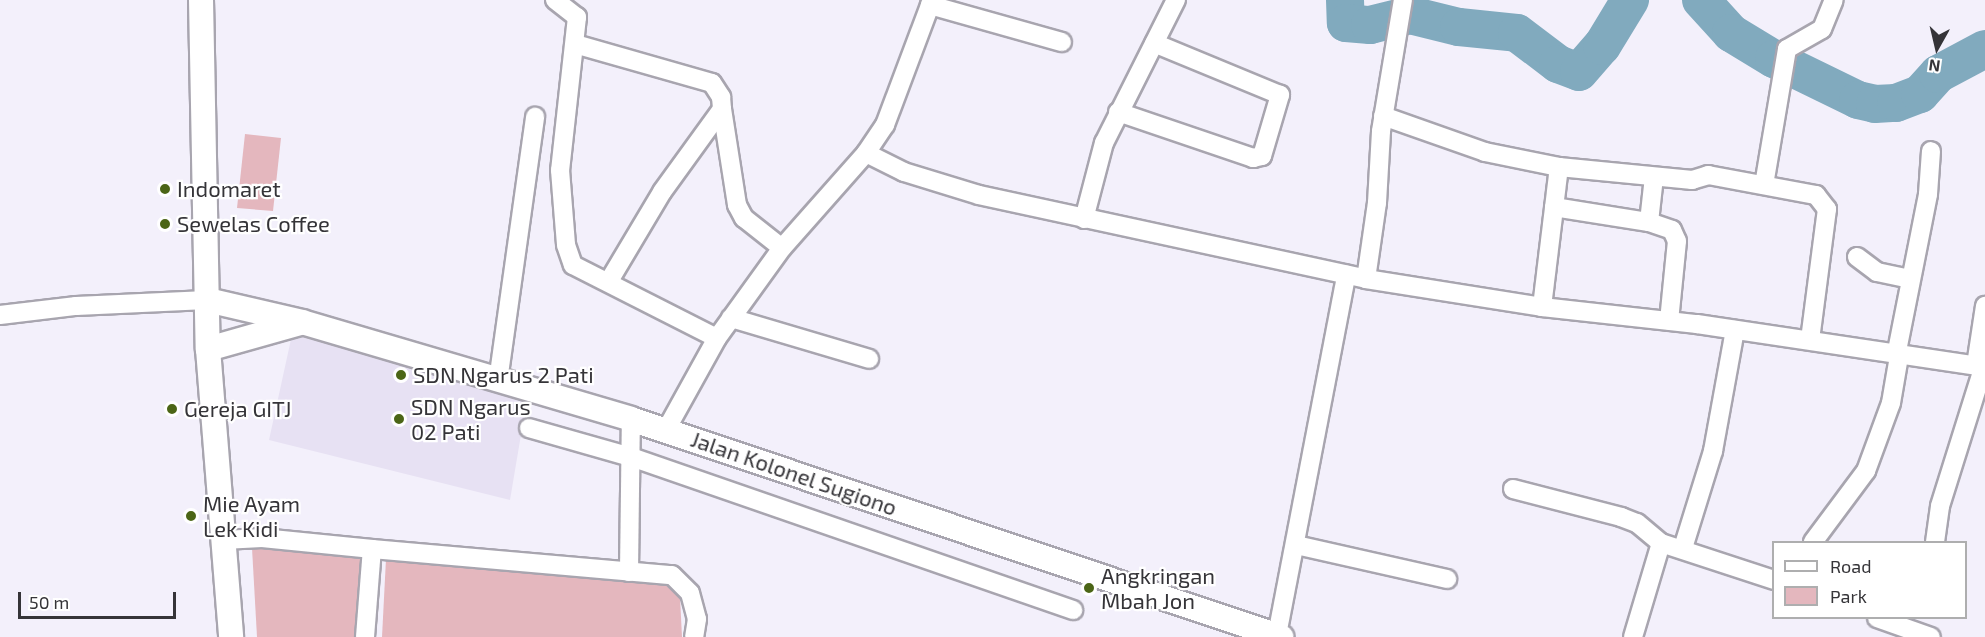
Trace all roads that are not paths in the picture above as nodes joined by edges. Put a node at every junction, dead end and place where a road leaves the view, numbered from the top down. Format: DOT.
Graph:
graph roads {
  1 [pos="201,0"];
  2 [pos="555,0"];
  3 [pos="1176,0"];
  4 [pos="1834,0"];
  5 [pos="931,3"];
  6 [pos="1399,11"];
  7 [pos="1062,42"];
  8 [pos="1154,43"];
  9 [pos="574,44"];
  10 [pos="722,109"];
  11 [pos="1118,112"];
  12 [pos="1383,116"];
  13 [pos="535,117"];
  14 [pos="1931,151"];
  15 [pos="866,153"];
  16 [pos="1559,167"];
  17 [pos="1654,177"];
  18 [pos="1764,185"];
  19 [pos="1554,207"];
  20 [pos="1084,219"];
  21 [pos="1649,222"];
  22 [pos="782,248"];
  23 [pos="1857,257"];
  24 [pos="1346,275"];
  25 [pos="1366,279"];
  26 [pos="1910,279"];
  27 [pos="609,281"];
  28 [pos="207,300"];
  29 [pos="1985,306"];
  30 [pos="1542,308"];
  31 [pos="0,315"];
  32 [pos="732,318"];
  33 [pos="1669,321"];
  34 [pos="302,322"];
  35 [pos="1735,330"];
  36 [pos="717,338"];
  37 [pos="1810,340"];
  38 [pos="208,350"];
  39 [pos="1898,356"];
  40 [pos="869,360"];
  41 [pos="1982,366"];
  42 [pos="498,381"];
  43 [pos="631,419"];
  44 [pos="529,429"];
  45 [pos="666,430"];
  46 [pos="631,457"];
  47 [pos="1512,489"];
  48 [pos="223,540"];
  49 [pos="1814,541"];
  50 [pos="1935,541"];
  51 [pos="1661,543"];
  52 [pos="1296,544"];
  53 [pos="1683,548"];
  54 [pos="372,549"];
  55 [pos="629,572"];
  56 [pos="1447,579"];
  57 [pos="1772,580"];
  58 [pos="1073,610"];
  59 [pos="1883,619"];
  60 [pos="1908,623"];
  61 [pos="1279,636"];
  62 [pos="231,637"];
  63 [pos="365,637"];
  64 [pos="694,637"];
  65 [pos="1633,637"];
  66 [pos="1931,637"];
  1 -- 28 [label="main road"];
  2 -- 9 [label="street"];
  3 -- 8 [label="street"];
  4 -- 18 [label="street"];
  5 -- 7 [label="street"];
  5 -- 15 [label="street"];
  6 -- 12 [label="street"];
  8 -- 11 [label="street"];
  8 -- 11 [label="street"];
  9 -- 10 [label="street"];
  9 -- 27 [label="street"];
  10 -- 22 [label="street"];
  10 -- 27 [label="street"];
  11 -- 20 [label="street"];
  12 -- 16 [label="street"];
  12 -- 25 [label="street"];
  13 -- 42 [label="street"];
  14 -- 26 [label="street"];
  15 -- 20 [label="street"];
  15 -- 22 [label="street"];
  16 -- 17 [label="street"];
  16 -- 19 [label="street"];
  17 -- 18 [label="street"];
  17 -- 21 [label="street"];
  18 -- 37 [label="street"];
  19 -- 21 [label="street"];
  19 -- 30 [label="street"];
  20 -- 24 [label="street"];
  21 -- 33 [label="street"];
  22 -- 32 [label="street"];
  23 -- 26 [label="street"];
  24 -- 25 [label="street"];
  24 -- 52 [label="street"];
  25 -- 30 [label="street"];
  26 -- 39 [label="street"];
  27 -- 36 [label="street"];
  28 -- 31 [label="street"];
  28 -- 34 [label="main road, Jalan Kolonel Sugiono"];
  28 -- 38 [label="main road"];
  29 -- 41 [label="street"];
  30 -- 33 [label="street"];
  32 -- 36 [label="street"];
  32 -- 40 [label="street"];
  33 -- 35 [label="street"];
  34 -- 38 [label="main road"];
  34 -- 42 [label="main road, Jalan Kolonel Sugiono"];
  35 -- 37 [label="street"];
  35 -- 53 [label="street"];
  36 -- 45 [label="street"];
  37 -- 39 [label="street"];
  38 -- 48 [label="main road"];
  39 -- 41 [label="street"];
  39 -- 49 [label="street"];
  41 -- 50 [label="street"];
  42 -- 43 [label="main road, Jalan Kolonel Sugiono"];
  43 -- 45 [label="main road, Jalan Kolonel Sugiono"];
  43 -- 46 [label="street"];
  44 -- 46 [label="street"];
  45 -- 61 [label="main road, Jalan Kolonel Sugiono"];
  46 -- 55 [label="street"];
  46 -- 58 [label="street"];
  47 -- 51 [label="street"];
  48 -- 54 [label="street"];
  48 -- 62 [label="main road"];
  51 -- 53 [label="street"];
  51 -- 65 [label="street"];
  52 -- 56 [label="street"];
  52 -- 61 [label="street"];
  53 -- 57 [label="street"];
  54 -- 55 [label="street"];
  54 -- 63 [label="street"];
  55 -- 64 [label="street"];
  59 -- 60 [label="street"];
  60 -- 66 [label="street"];
}
